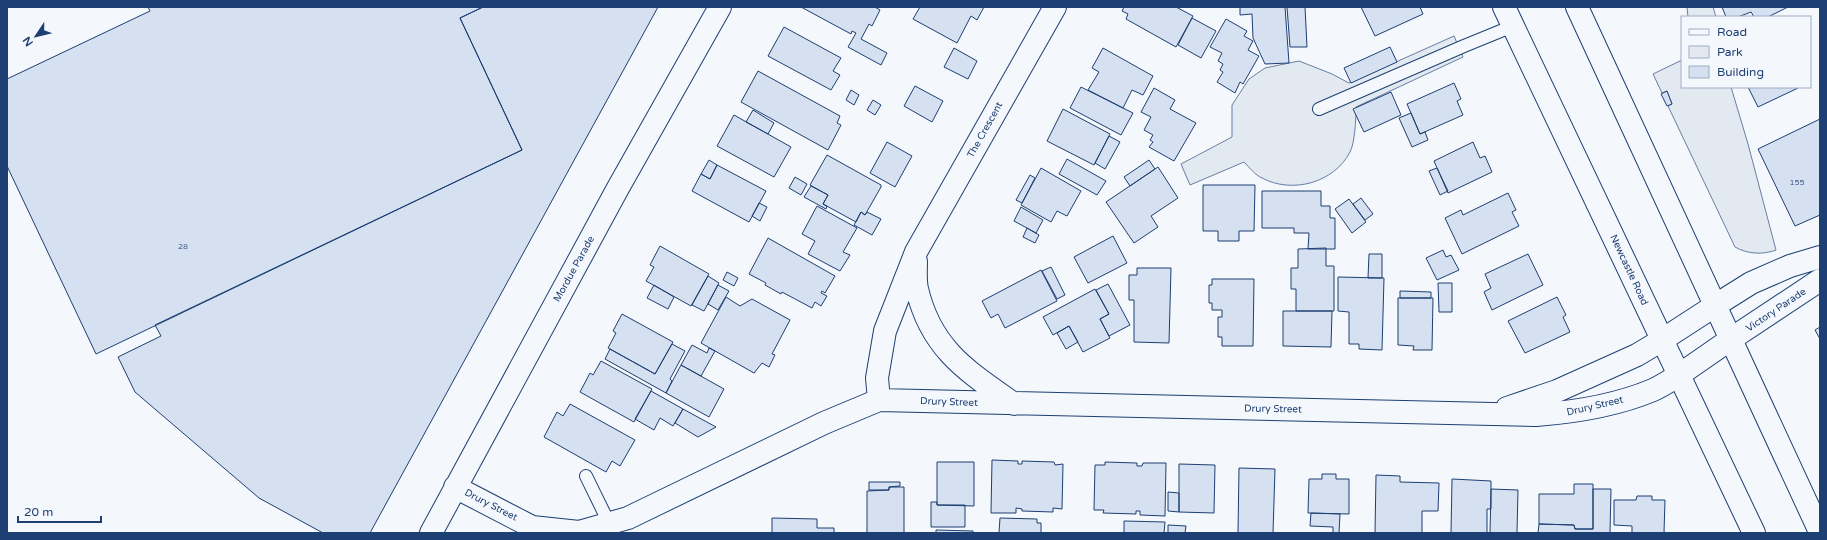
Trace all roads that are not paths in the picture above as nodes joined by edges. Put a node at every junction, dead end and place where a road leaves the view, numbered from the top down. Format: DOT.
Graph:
graph roads {
  1 [pos="720,7"];
  2 [pos="1054,7"];
  3 [pos="1504,7"];
  4 [pos="1578,7"];
  5 [pos="1513,26"];
  6 [pos="1319,109"];
  7 [pos="916,252"];
  8 [pos="1820,257"];
  9 [pos="1820,280"];
  10 [pos="1716,305"];
  11 [pos="1731,339"];
  12 [pos="1662,340"];
  13 [pos="1679,375"];
  14 [pos="880,400"];
  15 [pos="1014,404"];
  16 [pos="1481,413"];
  17 [pos="586,476"];
  18 [pos="455,487"];
  19 [pos="609,523"];
  20 [pos="1820,532"];
  21 [pos="431,533"];
  22 [pos="1754,533"];
  1 -- 18 [label="main road, Mordue Parade"];
  2 -- 7 [label="main road, The Crescent"];
  3 -- 5 [label="main road, Newcastle Road"];
  4 -- 10 [label="main road"];
  5 -- 6 [label="lane"];
  5 -- 12 [label="main road, Newcastle Road"];
  7 -- 14 [label="main road, The Crescent"];
  7 -- 15 [label="main road, The Crescent"];
  8 -- 10 [label="main road"];
  9 -- 11 [label="main road, Victory Parade"];
  10 -- 11 [label="main road"];
  10 -- 12 [label="main road, Drury Street"];
  11 -- 13 [label="main road, Victory Parade"];
  11 -- 20 [label="main road"];
  12 -- 13 [label="main road, Newcastle Road"];
  12 -- 16 [label="main road, Drury Street"];
  13 -- 16 [label="main road, Drury Street"];
  13 -- 22 [label="main road, Newcastle Road"];
  14 -- 15 [label="main road, Drury Street"];
  14 -- 19 [label="main road, Drury Street"];
  15 -- 16 [label="main road, Drury Street"];
  17 -- 19 [label="lane"];
  18 -- 19 [label="main road, Drury Street"];
  18 -- 21 [label="main road, Mordue Parade"];
}
